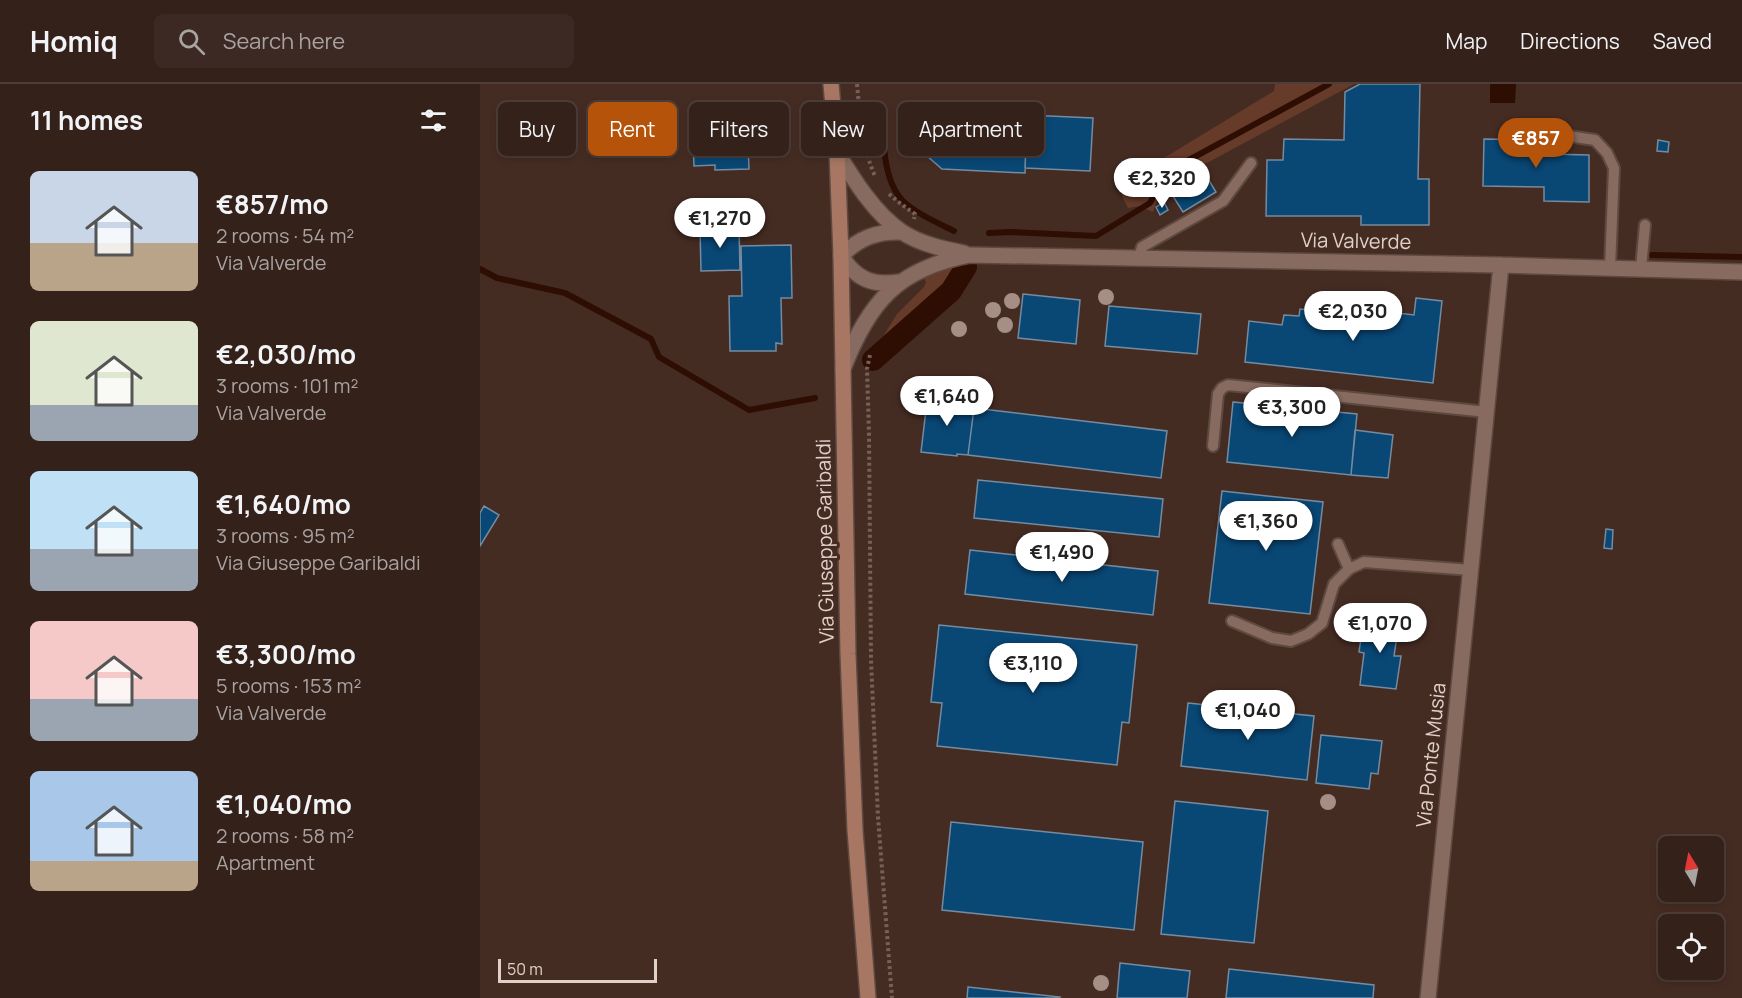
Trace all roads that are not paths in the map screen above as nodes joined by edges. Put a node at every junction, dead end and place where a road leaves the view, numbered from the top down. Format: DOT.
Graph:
graph roads {
  1 [pos="831,84"];
  2 [pos="833,102"];
  3 [pos="1561,135"];
  4 [pos="837,156"];
  5 [pos="839,156"];
  6 [pos="1251,163"];
  7 [pos="1645,225"];
  8 [pos="907,234"];
  9 [pos="970,255"];
  10 [pos="841,256"];
  11 [pos="1139,258"];
  12 [pos="1501,265"];
  13 [pos="1610,268"];
  14 [pos="1641,268"];
  15 [pos="1742,272"];
  16 [pos="899,282"];
  17 [pos="843,369"];
  18 [pos="1487,412"];
  19 [pos="1213,446"];
  20 [pos="1338,544"];
  21 [pos="1349,569"];
  22 [pos="1471,570"];
  23 [pos="1232,621"];
  24 [pos="868,998"];
  25 [pos="1428,998"];
  1 -- 2 [label="street, Via Giuseppe Garibaldi"];
  3 -- 13 [label="lane"];
  4 -- 10 [label="street, Via Giuseppe Garibaldi"];
  5 -- 8 [label="street, Via Valverde"];
  6 -- 11 [label="lane"];
  7 -- 14 [label="lane"];
  8 -- 9 [label="street, Via Valverde"];
  8 -- 10 [label="street, Via Valverde"];
  9 -- 11 [label="street, Via Valverde"];
  9 -- 16 [label="street, Via Valverde"];
  10 -- 16 [label="street, Via Valverde"];
  10 -- 17 [label="street, Via Giuseppe Garibaldi"];
  11 -- 12 [label="street, Via Valverde"];
  12 -- 13 [label="street, Via Valverde"];
  12 -- 18 [label="street, Via Ponte Musia"];
  13 -- 14 [label="street, Via Valverde"];
  14 -- 15 [label="street, Via Valverde"];
  16 -- 17 [label="street, Via Valverde"];
  17 -- 24 [label="street, Via Giuseppe Garibaldi"];
  18 -- 19 [label="lane"];
  18 -- 22 [label="street, Via Ponte Musia"];
  20 -- 21 [label="lane"];
  21 -- 22 [label="lane"];
  21 -- 23 [label="lane"];
  22 -- 25 [label="street, Via Ponte Musia"];
}
